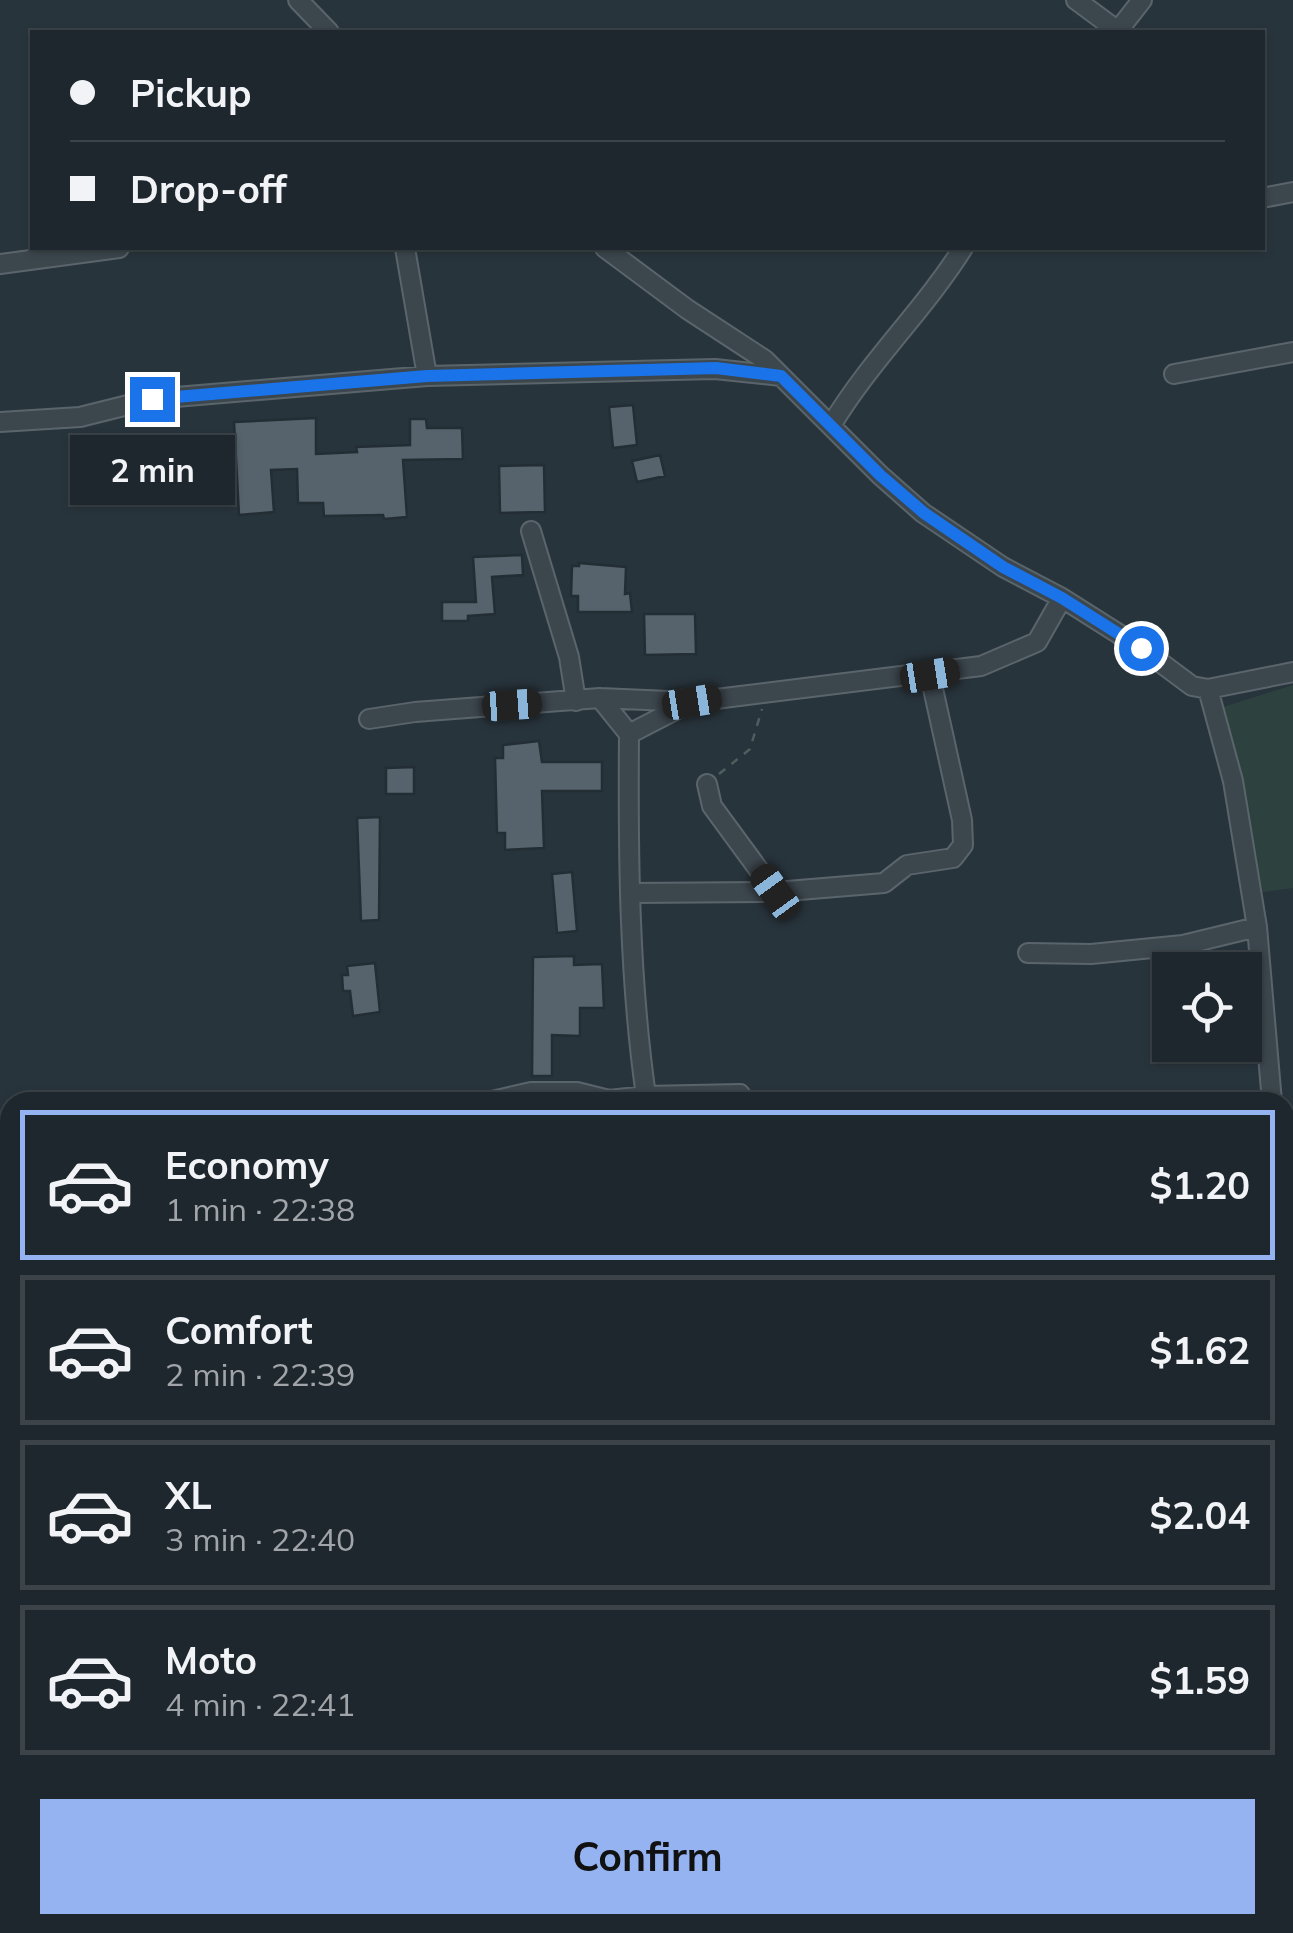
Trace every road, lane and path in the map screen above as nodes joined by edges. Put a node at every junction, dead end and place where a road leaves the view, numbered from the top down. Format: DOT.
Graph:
graph roads {
  1 [pos="298,0"];
  2 [pos="1076,0"];
  3 [pos="1142,0"];
  4 [pos="326,30"];
  5 [pos="1115,30"];
  6 [pos="1120,30"];
  7 [pos="1293,192"];
  8 [pos="1265,197"];
  9 [pos="104,250"];
  10 [pos="406,250"];
  11 [pos="608,250"];
  12 [pos="962,250"];
  13 [pos="0,264"];
  14 [pos="1293,352"];
  15 [pos="1174,374"];
  16 [pos="427,376"];
  17 [pos="781,376"];
  18 [pos="0,422"];
  19 [pos="832,424"];
  20 [pos="530,531"];
  21 [pos="1062,598"];
  22 [pos="1293,672"];
  23 [pos="930,675"];
  24 [pos="1208,689"];
  25 [pos="765,691"];
  26 [pos="600,698"];
  27 [pos="576,700"];
  28 [pos="692,702"];
  29 [pos="370,719"];
  30 [pos="630,734"];
  31 [pos="706,784"];
  32 [pos="775,892"];
  33 [pos="631,893"];
  34 [pos="1258,926"];
  35 [pos="1028,953"];
  36 [pos="531,1092"];
  37 [pos="578,1092"];
  38 [pos="645,1092"];
  39 [pos="1271,1092"];
  1 -- 4 [label="street"];
  2 -- 5 [label="street"];
  3 -- 6 [label="street"];
  7 -- 8 [label="street"];
  9 -- 13 [label="street"];
  10 -- 16 [label="street"];
  11 -- 17 [label="street"];
  12 -- 19 [label="street"];
  14 -- 15 [label="street"];
  16 -- 17 [label="street"];
  16 -- 18 [label="street"];
  17 -- 19 [label="street"];
  19 -- 21 [label="street"];
  20 -- 27 [label="street"];
  21 -- 23 [label="street"];
  21 -- 24 [label="street"];
  22 -- 24 [label="street"];
  23 -- 25 [label="street"];
  23 -- 32 [label="street"];
  24 -- 34 [label="street"];
  25 -- 28 [label="street"];
  25 -- 31 [label="path"];
  26 -- 27 [label="street"];
  26 -- 28 [label="street"];
  26 -- 30 [label="street"];
  27 -- 29 [label="street"];
  28 -- 30 [label="street"];
  30 -- 33 [label="street"];
  31 -- 32 [label="street"];
  32 -- 33 [label="street"];
  33 -- 38 [label="street"];
  34 -- 35 [label="street"];
  34 -- 39 [label="street"];
  36 -- 37 [label="street"];
}
